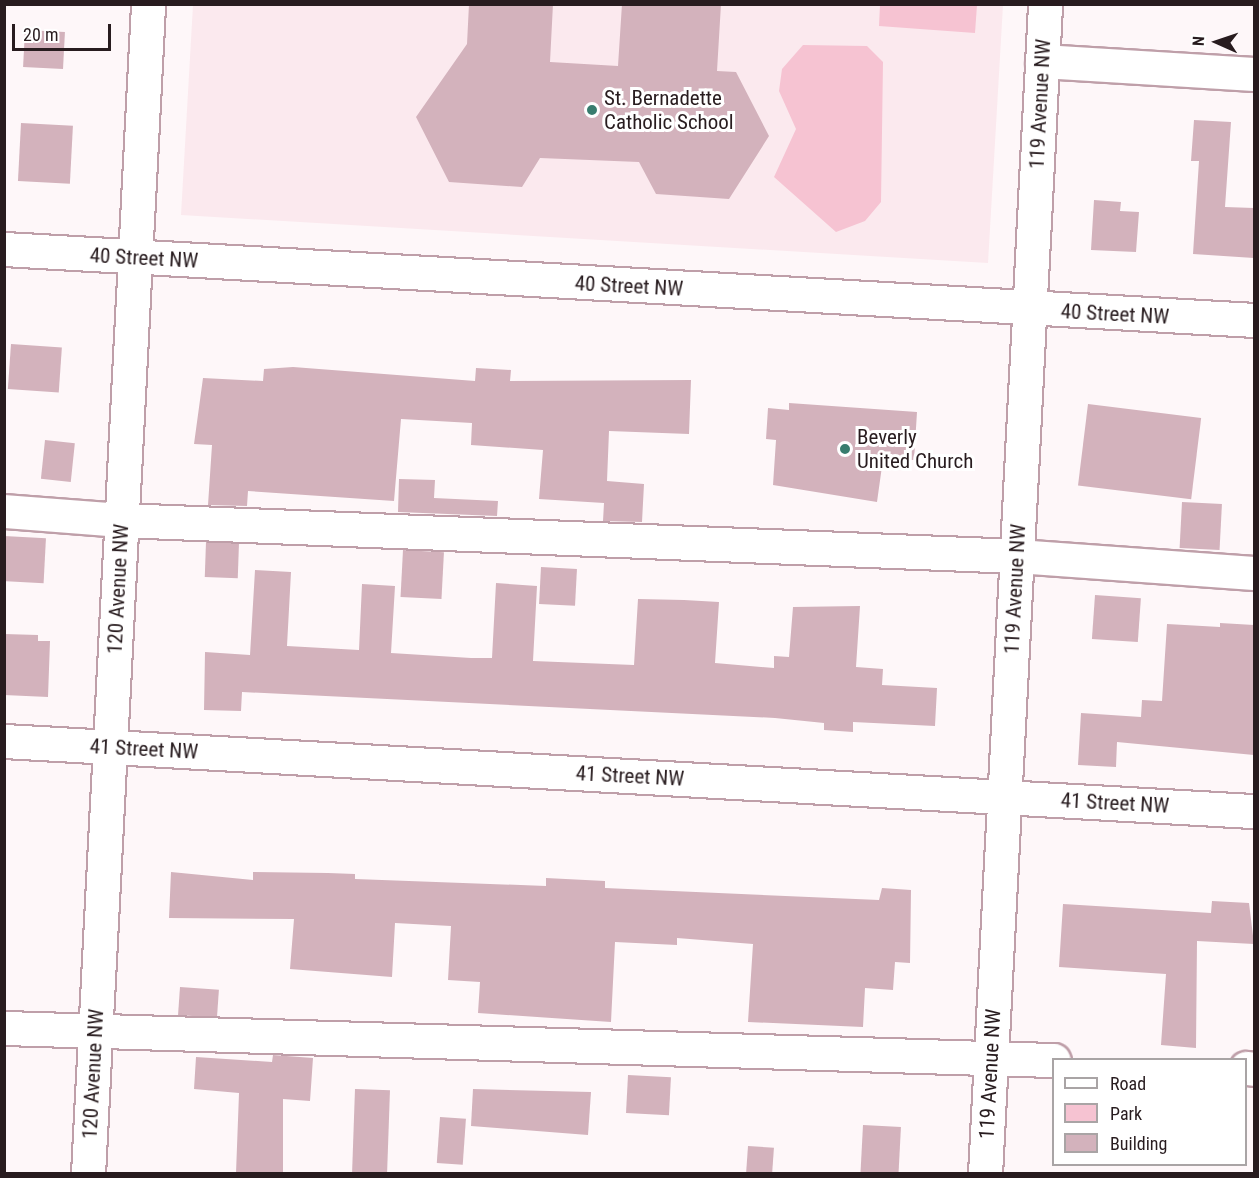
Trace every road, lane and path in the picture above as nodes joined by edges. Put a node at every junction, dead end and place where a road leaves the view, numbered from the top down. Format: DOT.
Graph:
graph roads {
  1 [pos="148,4"];
  2 [pos="1045,4"];
  3 [pos="1042,61"];
  4 [pos="1254,74"];
  5 [pos="4,249"];
  6 [pos="134,257"];
  7 [pos="1029,310"];
  8 [pos="1254,320"];
  9 [pos="4,511"];
  10 [pos="121,520"];
  11 [pos="1016,556"];
  12 [pos="1254,573"];
  13 [pos="4,741"];
  14 [pos="110,747"];
  15 [pos="1004,797"];
  16 [pos="1254,811"];
  17 [pos="4,1028"];
  18 [pos="95,1034"];
  19 [pos="991,1057"];
  20 [pos="1052,1059"];
  21 [pos="88,1173"];
  22 [pos="985,1173"];
  1 -- 6 [label="street, 120 Avenue NW"];
  2 -- 3 [label="street, 119 Avenue NW"];
  3 -- 4 [label="street"];
  3 -- 7 [label="street, 119 Avenue NW"];
  5 -- 6 [label="street, 40 Street NW"];
  6 -- 7 [label="street, 40 Street NW"];
  6 -- 10 [label="street, 120 Avenue NW"];
  7 -- 8 [label="street, 40 Street NW"];
  7 -- 11 [label="street, 119 Avenue NW"];
  9 -- 10 [label="street"];
  10 -- 11 [label="street"];
  10 -- 14 [label="street, 120 Avenue NW"];
  11 -- 12 [label="street"];
  11 -- 15 [label="street, 119 Avenue NW"];
  13 -- 14 [label="street, 41 Street NW"];
  14 -- 15 [label="street, 41 Street NW"];
  14 -- 18 [label="street, 120 Avenue NW"];
  15 -- 16 [label="street, 41 Street NW"];
  15 -- 19 [label="street, 119 Avenue NW"];
  17 -- 18 [label="street"];
  18 -- 19 [label="street"];
  18 -- 21 [label="street, 120 Avenue NW"];
  19 -- 20 [label="street"];
  19 -- 22 [label="street, 119 Avenue NW"];
}
